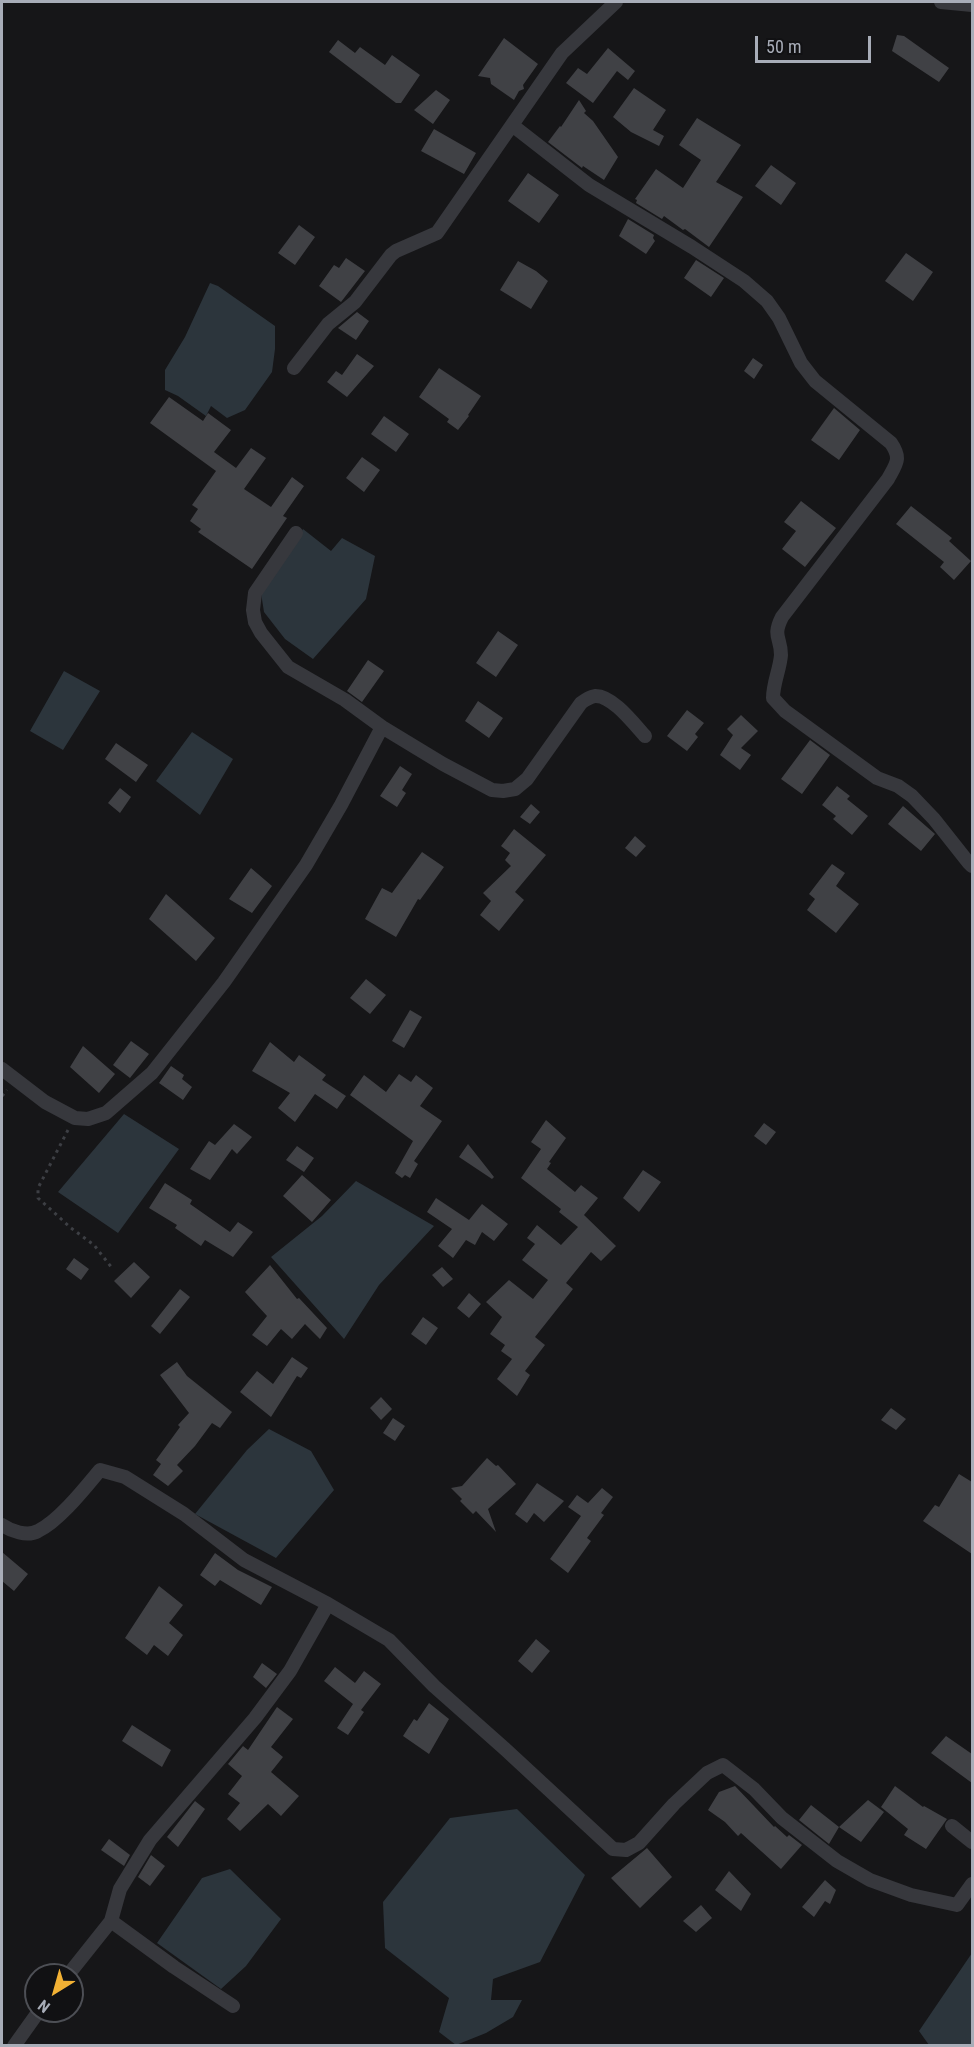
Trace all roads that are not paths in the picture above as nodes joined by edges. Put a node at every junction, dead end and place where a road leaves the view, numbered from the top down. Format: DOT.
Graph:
graph roads {
  1 [pos="616,2"];
  2 [pos="941,2"];
  3 [pos="972,5"];
  4 [pos="512,125"];
  5 [pos="294,368"];
  6 [pos="296,533"];
  7 [pos="382,727"];
  8 [pos="645,736"];
  9 [pos="972,866"];
  10 [pos="2,1069"];
  11 [pos="2,1525"];
  12 [pos="328,1604"];
  13 [pos="952,1826"];
  14 [pos="972,1842"];
  15 [pos="972,1884"];
  16 [pos="111,1921"];
  17 [pos="78,1963"];
  18 [pos="233,2006"];
  19 [pos="30,2023"];
  20 [pos="14,2046"];
  1 -- 4 [label="street"];
  2 -- 3 [label="street"];
  4 -- 5 [label="street"];
  4 -- 9 [label="street"];
  6 -- 7 [label="street"];
  7 -- 8 [label="street"];
  7 -- 10 [label="street"];
  11 -- 12 [label="street"];
  12 -- 15 [label="street"];
  12 -- 16 [label="street"];
  13 -- 14 [label="street"];
  16 -- 17 [label="street"];
  16 -- 18 [label="street"];
  19 -- 20 [label="street"];
}
